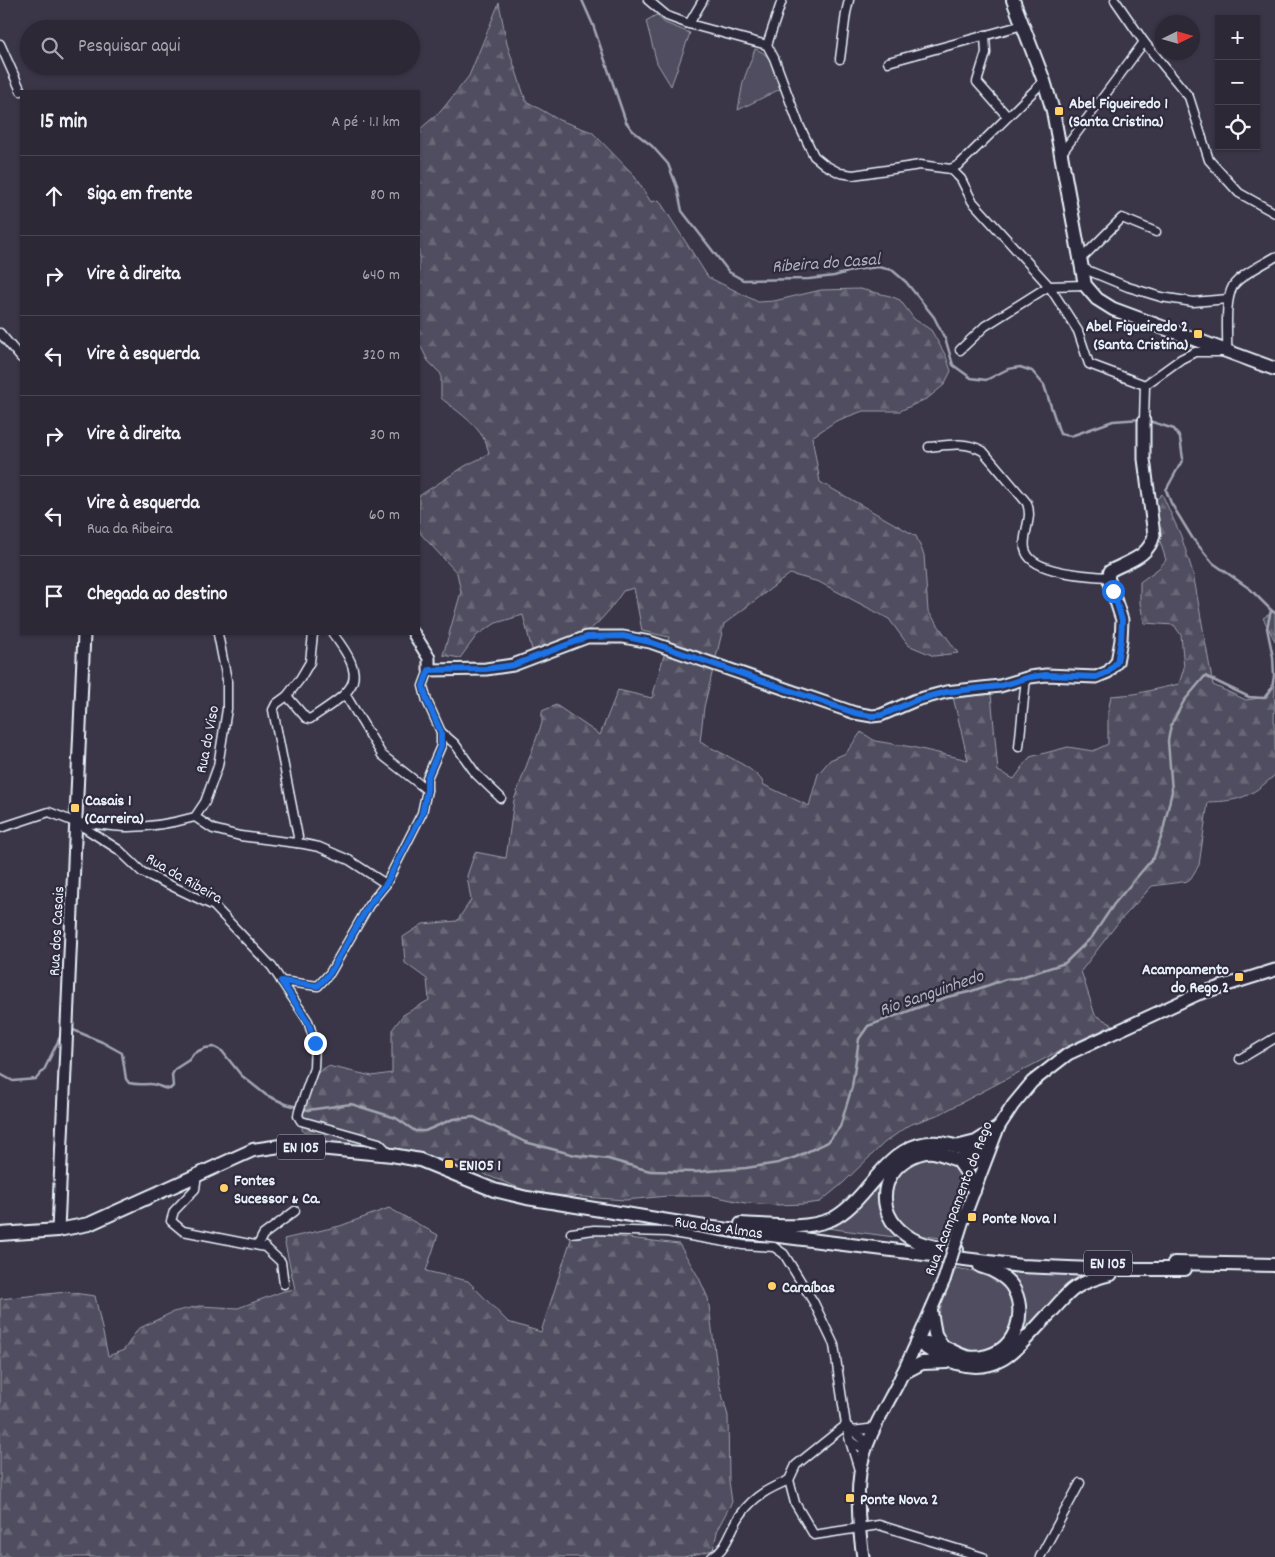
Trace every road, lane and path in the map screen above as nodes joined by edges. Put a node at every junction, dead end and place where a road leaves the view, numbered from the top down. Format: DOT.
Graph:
graph roads {
  1 [pos="648,0"];
  2 [pos="703,0"];
  3 [pos="782,0"];
  4 [pos="849,0"];
  5 [pos="1013,0"];
  6 [pos="1115,0"];
  7 [pos="689,24"];
  8 [pos="1023,25"];
  9 [pos="984,35"];
  10 [pos="1144,42"];
  11 [pos="0,44"];
  12 [pos="767,45"];
  13 [pos="840,59"];
  14 [pos="888,62"];
  15 [pos="1044,81"];
  16 [pos="21,90"];
  17 [pos="1007,116"];
  18 [pos="1061,154"];
  19 [pos="951,169"];
  20 [pos="1275,213"];
  21 [pos="1156,232"];
  22 [pos="1275,257"];
  23 [pos="1081,262"];
  24 [pos="1085,284"];
  25 [pos="1049,286"];
  26 [pos="1228,299"];
  27 [pos="0,332"];
  28 [pos="960,350"];
  29 [pos="1227,352"];
  30 [pos="20,357"];
  31 [pos="1275,368"];
  32 [pos="1146,385"];
  33 [pos="1144,418"];
  34 [pos="929,447"];
  35 [pos="1108,578"];
  36 [pos="84,635"];
  37 [pos="218,635"];
  38 [pos="313,635"];
  39 [pos="334,635"];
  40 [pos="415,635"];
  41 [pos="429,670"];
  42 [pos="1026,678"];
  43 [pos="345,694"];
  44 [pos="287,696"];
  45 [pos="441,732"];
  46 [pos="1019,747"];
  47 [pos="427,790"];
  48 [pos="501,798"];
  49 [pos="194,817"];
  50 [pos="77,823"];
  51 [pos="0,828"];
  52 [pos="297,843"];
  53 [pos="386,884"];
  54 [pos="1275,970"];
  55 [pos="281,981"];
  56 [pos="1275,1038"];
  57 [pos="1240,1059"];
  58 [pos="998,1128"];
  59 [pos="957,1153"];
  60 [pos="392,1155"];
  61 [pos="985,1160"];
  62 [pos="197,1175"];
  63 [pos="974,1191"];
  64 [pos="611,1210"];
  65 [pos="294,1211"];
  66 [pos="734,1223"];
  67 [pos="58,1230"];
  68 [pos="570,1233"];
  69 [pos="0,1234"];
  70 [pos="258,1246"];
  71 [pos="941,1248"];
  72 [pos="921,1254"];
  73 [pos="1275,1265"];
  74 [pos="1185,1269"];
  75 [pos="284,1284"];
  76 [pos="931,1312"];
  77 [pos="917,1342"];
  78 [pos="942,1346"];
  79 [pos="952,1362"];
  80 [pos="903,1373"];
  81 [pos="849,1428"];
  82 [pos="876,1428"];
  83 [pos="850,1441"];
  84 [pos="867,1448"];
  85 [pos="860,1472"];
  86 [pos="789,1480"];
  87 [pos="1080,1483"];
  88 [pos="858,1527"];
  89 [pos="712,1557"];
  90 [pos="863,1557"];
  91 [pos="982,1557"];
  92 [pos="1040,1557"];
  1 -- 7 [label="street"];
  2 -- 7 [label="street"];
  3 -- 12 [label="street"];
  4 -- 13 [label="street"];
  5 -- 8 [label="main road"];
  6 -- 10 [label="street"];
  7 -- 12 [label="street"];
  8 -- 9 [label="street"];
  8 -- 15 [label="main road"];
  9 -- 14 [label="street"];
  9 -- 17 [label="street"];
  10 -- 18 [label="street"];
  10 -- 20 [label="street"];
  11 -- 16 [label="street"];
  12 -- 19 [label="street"];
  15 -- 17 [label="street"];
  15 -- 18 [label="main road"];
  17 -- 19 [label="street"];
  18 -- 23 [label="main road"];
  19 -- 25 [label="street"];
  21 -- 23 [label="street"];
  22 -- 26 [label="street"];
  23 -- 24 [label="main road"];
  23 -- 26 [label="street"];
  24 -- 25 [label="street"];
  24 -- 29 [label="main road"];
  25 -- 28 [label="street"];
  25 -- 32 [label="street"];
  26 -- 29 [label="street"];
  27 -- 30 [label="street"];
  29 -- 31 [label="main road"];
  29 -- 32 [label="street"];
  32 -- 33 [label="street"];
  33 -- 35 [label="street"];
  34 -- 35 [label="street"];
  35 -- 42 [label="street"];
  36 -- 50 [label="street, Rua dos Casais"];
  37 -- 49 [label="street, Rua do Viso"];
  38 -- 44 [label="street"];
  39 -- 43 [label="street"];
  40 -- 41 [label="street"];
  41 -- 42 [label="street"];
  41 -- 45 [label="street"];
  42 -- 46 [label="street"];
  43 -- 44 [label="street"];
  43 -- 47 [label="street"];
  44 -- 52 [label="street"];
  45 -- 47 [label="street"];
  45 -- 48 [label="street"];
  47 -- 53 [label="street"];
  49 -- 50 [label="street"];
  49 -- 52 [label="street"];
  50 -- 51 [label="street"];
  50 -- 55 [label="street, Rua da Ribeira"];
  50 -- 67 [label="street, Rua dos Casais"];
  52 -- 53 [label="street"];
  53 -- 55 [label="street"];
  54 -- 58 [label="street, Rua Acampamento do Rego"];
  55 -- 60 [label="street, Rua da Ribeira"];
  56 -- 57 [label="street"];
  58 -- 59 [label="main road"];
  58 -- 61 [label="street, Rua Acampamento do Rego"];
  59 -- 61 [label="main road"];
  59 -- 63 [label="main road"];
  59 -- 66 [label="main road"];
  59 -- 71 [label="main road"];
  60 -- 62 [label="main road, EN 105"];
  60 -- 64 [label="main road, EN 105"];
  61 -- 63 [label="street, Rua Acampamento do Rego"];
  62 -- 67 [label="main road, EN 105"];
  62 -- 70 [label="street"];
  63 -- 76 [label="street, Rua Acampamento do Rego, bridge"];
  64 -- 66 [label="main road, EN 105"];
  64 -- 72 [label="main road, EN 105"];
  65 -- 70 [label="street"];
  66 -- 71 [label="main road, EN 105"];
  67 -- 69 [label="main road, EN 105"];
  68 -- 81 [label="street, Rua das Almas"];
  70 -- 75 [label="street"];
  71 -- 73 [label="main road, EN 105"];
  72 -- 74 [label="main road, EN 105"];
  72 -- 78 [label="main road"];
  73 -- 74 [label="main road, EN 105"];
  74 -- 79 [label="main road"];
  76 -- 77 [label="street, Rua Acampamento do Rego"];
  76 -- 78 [label="main road"];
  77 -- 78 [label="main road"];
  77 -- 79 [label="main road"];
  77 -- 80 [label="street, Rua Acampamento do Rego"];
  79 -- 80 [label="main road"];
  80 -- 82 [label="street, Rua Acampamento do Rego"];
  81 -- 82 [label="street"];
  81 -- 83 [label="street, Rua das Almas"];
  81 -- 84 [label="street"];
  81 -- 86 [label="street"];
  82 -- 84 [label="street, Rua Acampamento do Rego"];
  83 -- 84 [label="street"];
  83 -- 85 [label="street, Rua das Almas"];
  84 -- 85 [label="street, Rua Acampamento do Rego"];
  85 -- 88 [label="street, Rua Acampamento do Rego"];
  86 -- 88 [label="street"];
  86 -- 89 [label="street"];
  87 -- 92 [label="street"];
  88 -- 90 [label="street, Rua Acampamento do Rego"];
  88 -- 91 [label="street"];
}
